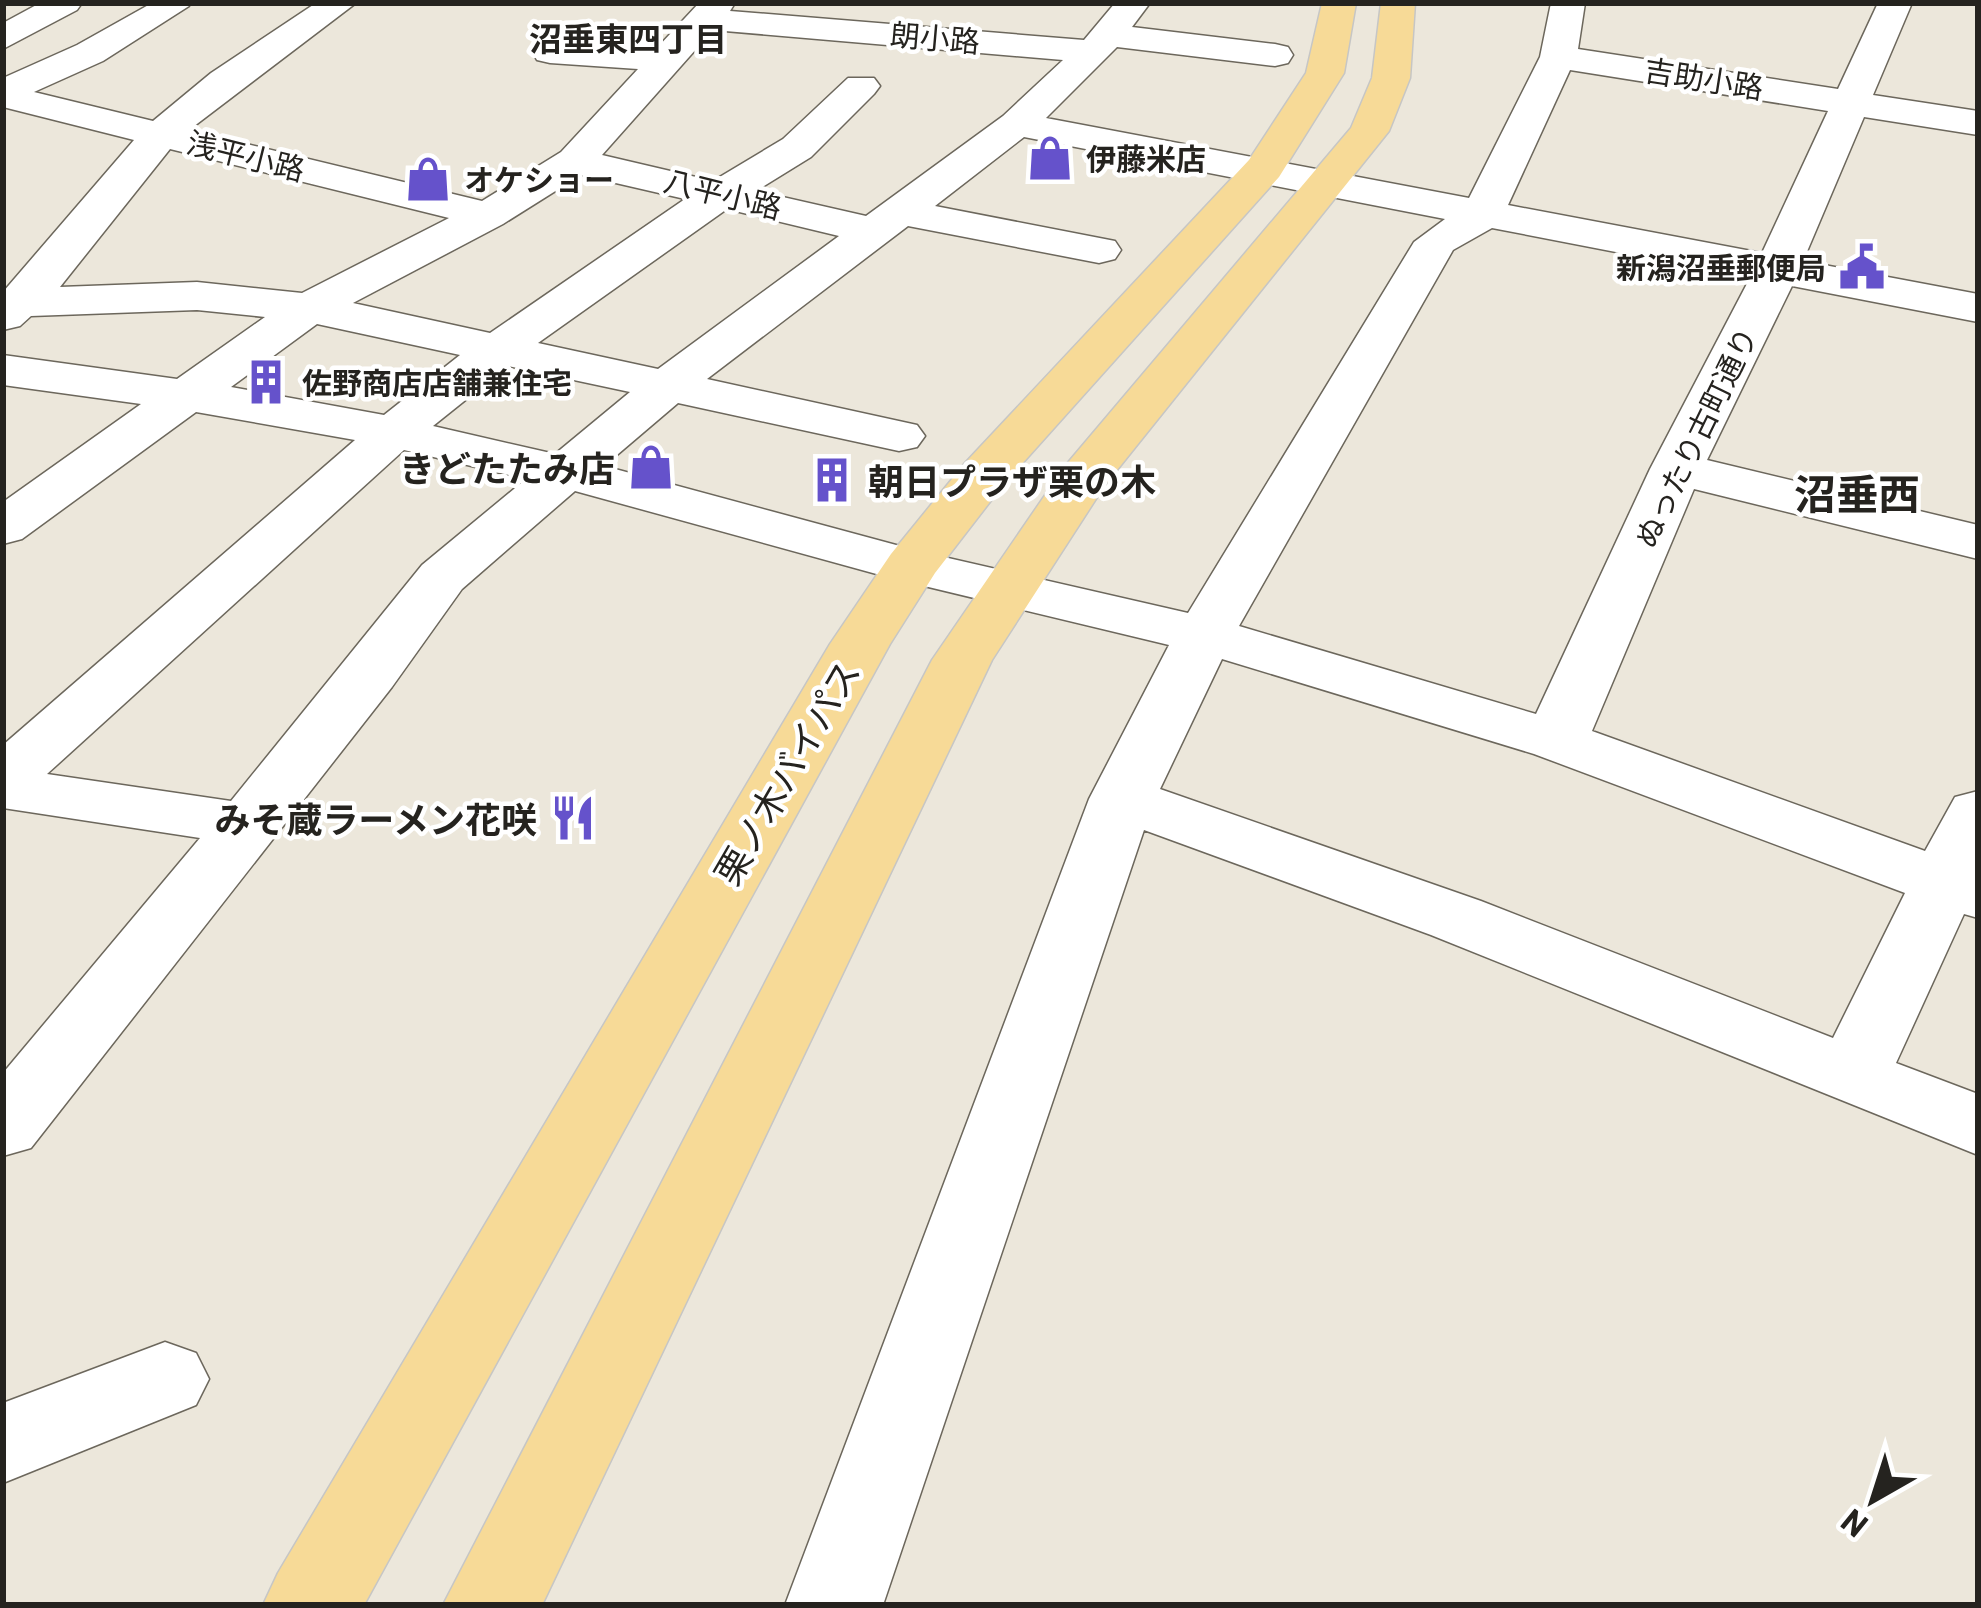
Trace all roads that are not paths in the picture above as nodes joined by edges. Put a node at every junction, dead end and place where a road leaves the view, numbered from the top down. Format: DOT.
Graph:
graph roads {
  1 [pos="65,3"];
  2 [pos="339,3"];
  3 [pos="1133,3"];
  4 [pos="1339,3"];
  5 [pos="1398,3"];
  6 [pos="1568,3"];
  7 [pos="1895,3"];
  8 [pos="172,6"];
  9 [pos="711,11"];
  10 [pos="3,38"];
  11 [pos="1100,43"];
  12 [pos="550,52"];
  13 [pos="1276,56"];
  14 [pos="1558,57"];
  15 [pos="664,60"];
  16 [pos="861,86"];
  17 [pos="3,94"];
  18 [pos="1850,103"];
  19 [pos="1978,123"];
  20 [pos="1017,124"];
  21 [pos="162,134"];
  22 [pos="575,160"];
  23 [pos="1264,169"];
  24 [pos="1327,183"];
  25 [pos="722,193"];
  26 [pos="488,215"];
  27 [pos="1481,216"];
  28 [pos="885,221"];
  29 [pos="1099,250"];
  30 [pos="1777,270"];
  31 [pos="18,291"];
  32 [pos="309,308"];
  33 [pos="1978,308"];
  34 [pos="501,347"];
  35 [pos="3,370"];
  36 [pos="670,383"];
  37 [pos="188,395"];
  38 [pos="394,432"];
  39 [pos="899,436"];
  40 [pos="1676,469"];
  41 [pos="569,473"];
  42 [pos="3,527"];
  43 [pos="1978,542"];
  44 [pos="910,566"];
  45 [pos="1005,589"];
  46 [pos="1204,635"];
  47 [pos="1556,740"];
  48 [pos="3,779"];
  49 [pos="3,788"];
  50 [pos="1122,799"];
  51 [pos="1978,812"];
  52 [pos="245,824"];
  53 [pos="1962,889"];
  54 [pos="1852,1076"];
  55 [pos="1978,1126"];
  56 [pos="3,1127"];
  57 [pos="165,1378"];
  58 [pos="3,1443"];
  59 [pos="312,1605"];
  60 [pos="492,1605"];
  61 [pos="833,1605"];
  1 -- 10 [label="street"];
  2 -- 21 [label="street"];
  3 -- 11 [label="street"];
  4 -- 23 [label="main road, 栗ノ木バイパス"];
  5 -- 24 [label="main road"];
  6 -- 14 [label="street"];
  7 -- 18 [label="street, ぬったり古町通り"];
  8 -- 17 [label="street"];
  9 -- 11 [label="street, 朗小路"];
  9 -- 15 [label="street"];
  11 -- 13 [label="street, 朗小路"];
  11 -- 20 [label="street"];
  12 -- 15 [label="street"];
  14 -- 18 [label="street, 吉助小路"];
  14 -- 27 [label="street"];
  15 -- 22 [label="street"];
  16 -- 25 [label="street"];
  17 -- 21 [label="street, 浅平小路"];
  18 -- 19 [label="street, 吉助小路"];
  18 -- 30 [label="street, ぬったり古町通り"];
  20 -- 23 [label="street"];
  20 -- 28 [label="street"];
  21 -- 26 [label="street, 浅平小路"];
  21 -- 31 [label="street"];
  22 -- 25 [label="street, 八平小路"];
  22 -- 26 [label="street"];
  23 -- 24 [label="street"];
  23 -- 44 [label="main road, 栗ノ木バイパス"];
  24 -- 27 [label="street"];
  24 -- 45 [label="main road"];
  25 -- 28 [label="street, 八平小路"];
  25 -- 34 [label="street"];
  26 -- 32 [label="street"];
  27 -- 30 [label="street"];
  27 -- 46 [label="street"];
  28 -- 29 [label="street, 八平小路"];
  28 -- 36 [label="street"];
  30 -- 33 [label="street"];
  30 -- 40 [label="street, ぬったり古町通り"];
  31 -- 32 [label="street"];
  32 -- 34 [label="street"];
  32 -- 37 [label="street"];
  34 -- 36 [label="street"];
  34 -- 38 [label="street"];
  35 -- 37 [label="street"];
  36 -- 39 [label="street"];
  36 -- 41 [label="street"];
  37 -- 38 [label="street"];
  37 -- 42 [label="street"];
  38 -- 41 [label="street"];
  38 -- 48 [label="street"];
  40 -- 43 [label="street"];
  40 -- 47 [label="street, ぬったり古町通り"];
  41 -- 44 [label="street"];
  41 -- 52 [label="street"];
  44 -- 45 [label="street"];
  44 -- 59 [label="main road, 栗ノ木バイパス"];
  45 -- 46 [label="street"];
  45 -- 60 [label="main road"];
  46 -- 47 [label="street"];
  46 -- 50 [label="street"];
  47 -- 53 [label="street"];
  49 -- 52 [label="street"];
  50 -- 54 [label="street"];
  50 -- 61 [label="street"];
  51 -- 53 [label="street"];
  52 -- 56 [label="street"];
  53 -- 54 [label="street"];
  54 -- 55 [label="street"];
  57 -- 58 [label="street"];
}
